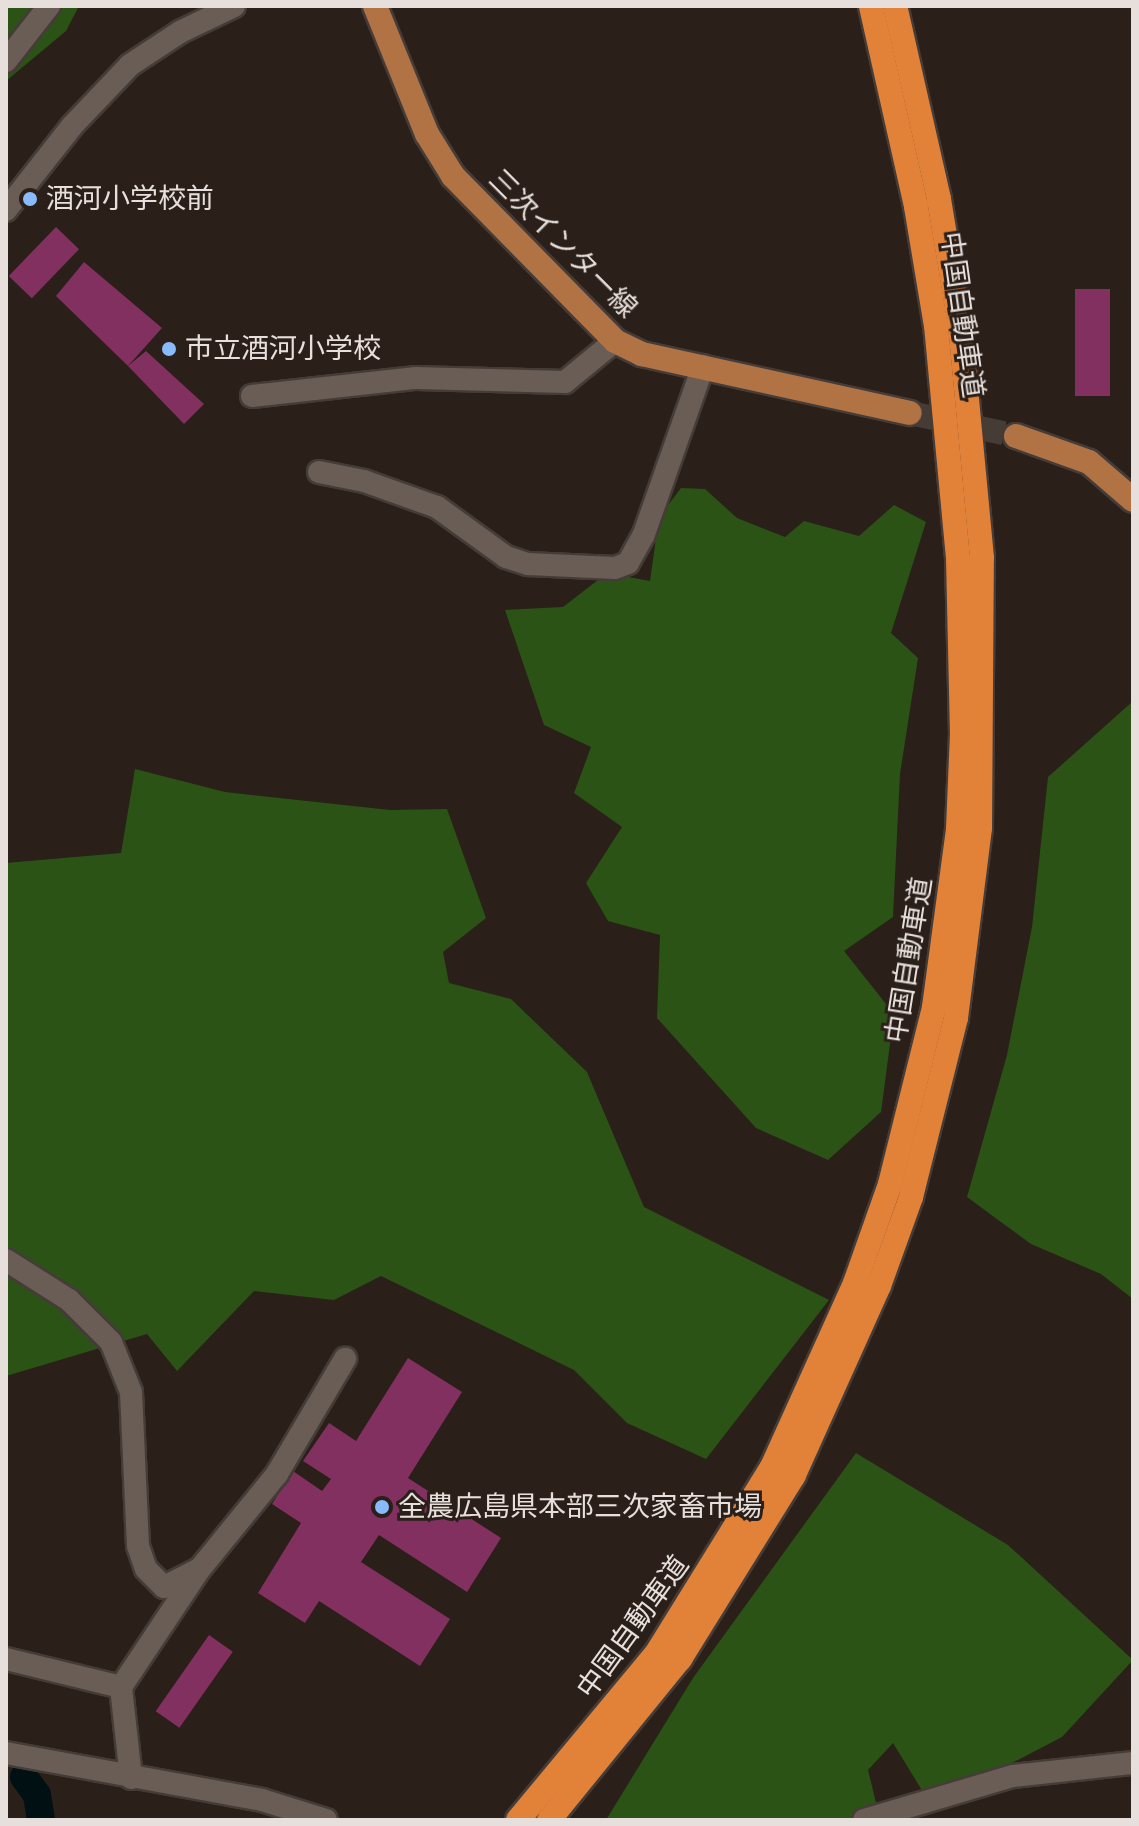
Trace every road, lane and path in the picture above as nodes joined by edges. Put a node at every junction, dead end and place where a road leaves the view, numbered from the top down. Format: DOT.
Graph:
graph roads {
  1 [pos="49,6"];
  2 [pos="234,6"];
  3 [pos="375,6"];
  4 [pos="871,6"];
  5 [pos="895,6"];
  6 [pos="6,61"];
  7 [pos="6,210"];
  8 [pos="615,341"];
  9 [pos="703,366"];
  10 [pos="252,396"];
  11 [pos="910,413"];
  12 [pos="1016,436"];
  13 [pos="319,472"];
  14 [pos="1133,500"];
  15 [pos="6,1260"];
  16 [pos="345,1359"];
  17 [pos="199,1570"];
  18 [pos="6,1659"];
  19 [pos="121,1687"];
  20 [pos="613,1747"];
  21 [pos="6,1753"];
  22 [pos="1133,1763"];
  23 [pos="131,1778"];
  24 [pos="326,1820"];
  25 [pos="518,1820"];
  26 [pos="549,1820"];
  27 [pos="558,1820"];
  28 [pos="864,1820"];
  1 -- 6 [label="street"];
  2 -- 7 [label="street"];
  3 -- 8 [label="main road, 三次インター線"];
  4 -- 25 [label="highway, 中国自動車道"];
  5 -- 20 [label="highway, 中国自動車道"];
  8 -- 9 [label="main road, 三次インター線"];
  8 -- 10 [label="street"];
  9 -- 11 [label="main road, 三次インター線"];
  9 -- 13 [label="street"];
  12 -- 14 [label="main road"];
  15 -- 17 [label="street"];
  16 -- 17 [label="street"];
  17 -- 19 [label="street"];
  18 -- 19 [label="street"];
  19 -- 23 [label="street"];
  20 -- 26 [label="highway, 中国自動車道"];
  20 -- 27 [label="highway"];
  21 -- 23 [label="street"];
  22 -- 28 [label="street"];
  23 -- 24 [label="street"];
}
